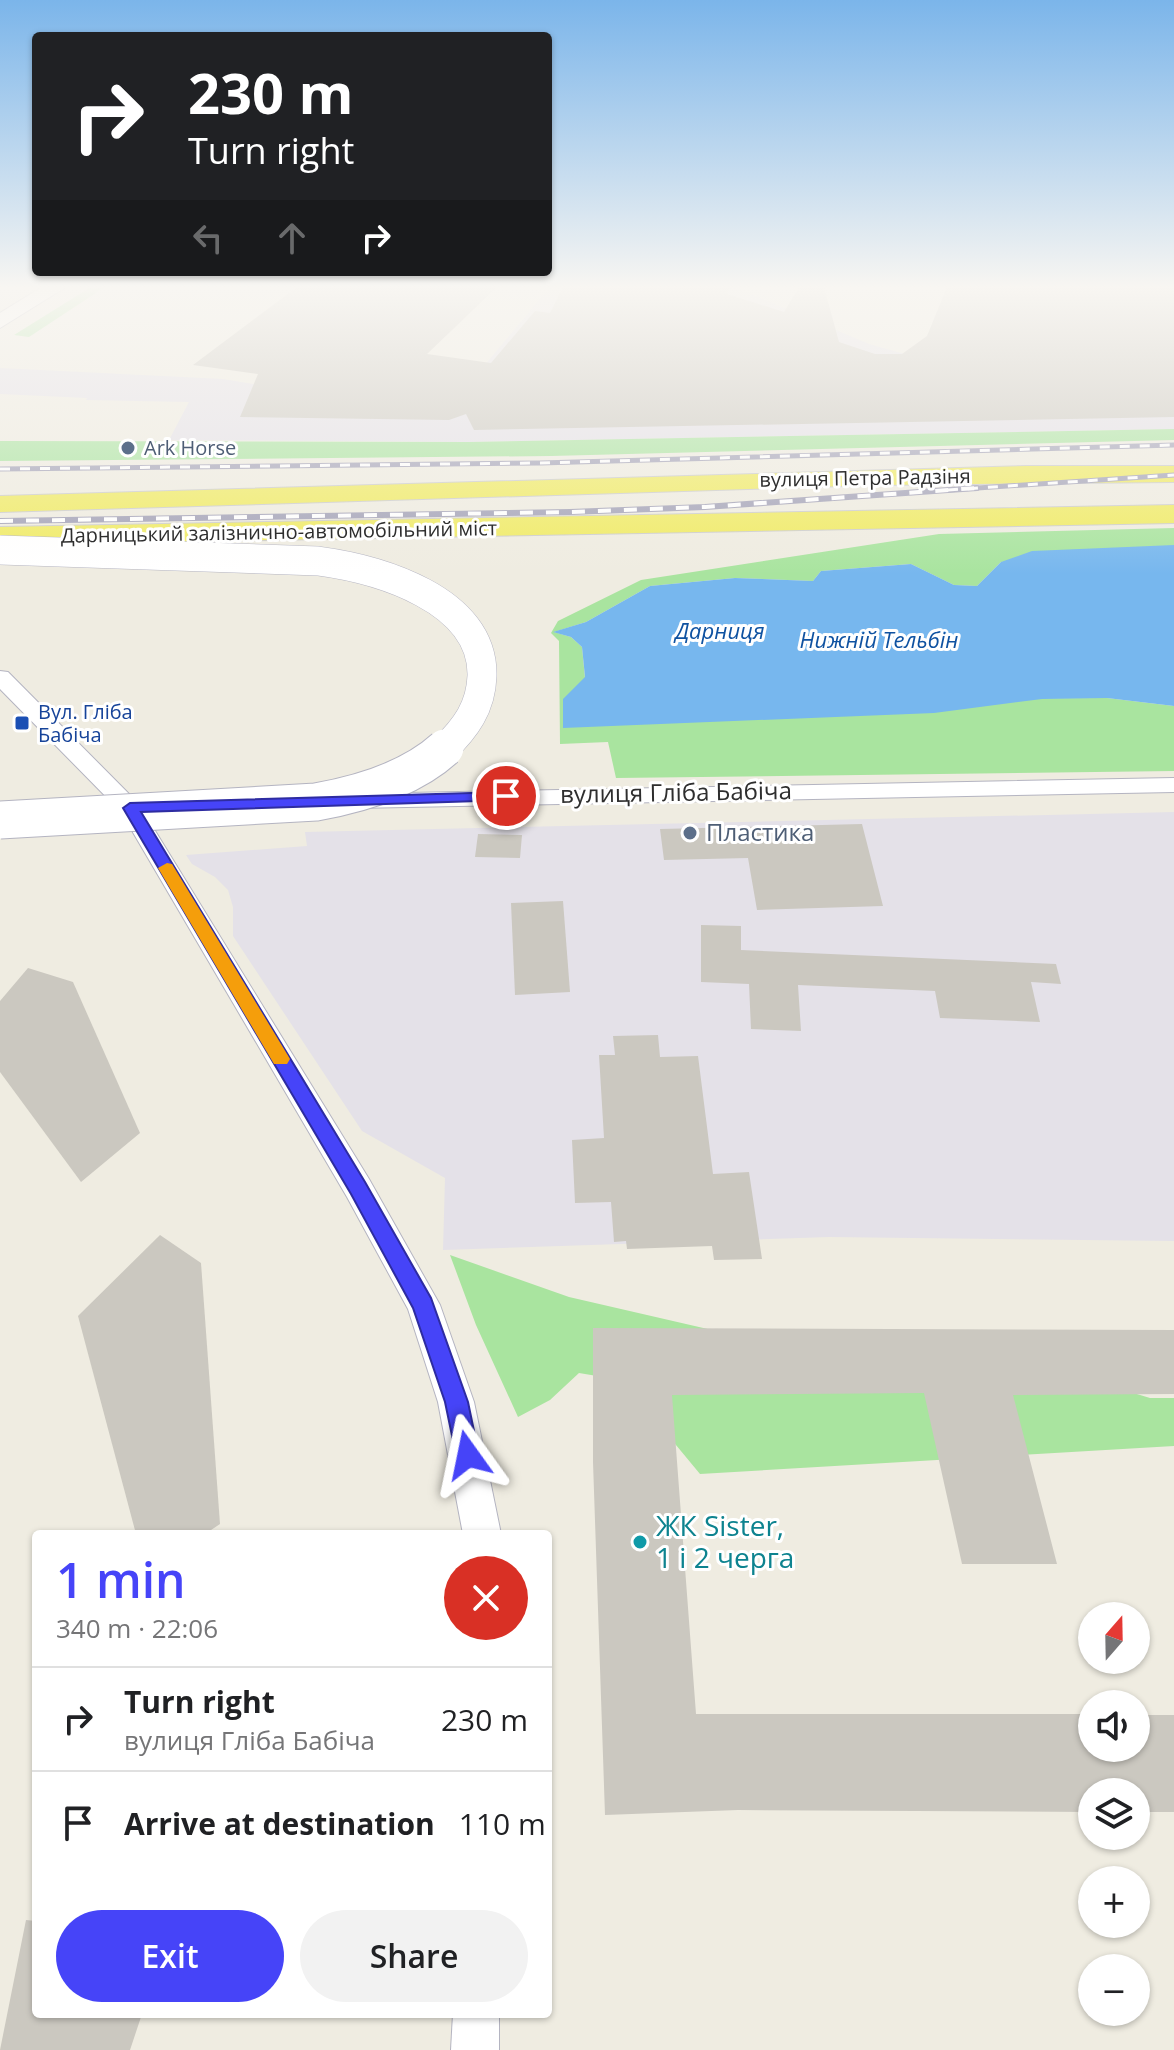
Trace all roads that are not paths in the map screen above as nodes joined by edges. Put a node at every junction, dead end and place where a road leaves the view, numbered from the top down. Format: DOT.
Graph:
graph roads {
  1 [pos="1174,474"];
  2 [pos="556,489"];
  3 [pos="0,504"];
  4 [pos="1174,514"];
  5 [pos="557,527"];
  6 [pos="0,536"];
  7 [pos="0,550"];
  8 [pos="0,677"];
  9 [pos="1174,785"];
  10 [pos="130,808"];
  11 [pos="0,820"];
  12 [pos="482,1530"];
  13 [pos="476,2018"];
  14 [pos="475,2050"];
  1 -- 2 [label="main road, вулиця Петра Радзіня"];
  2 -- 3 [label="main road, Дарницький залізнично-автомобільний міст"];
  4 -- 5 [label="main road, вулиця Петра Радзіня"];
  5 -- 6 [label="main road, Дарницький залізнично-автомобільний міст"];
  7 -- 11 [label="main road, bridge"];
  8 -- 10 [label="street"];
  9 -- 10 [label="street, вулиця Гліба Бабіча"];
  10 -- 12 [label="street"];
  13 -- 14 [label="street"];
}
